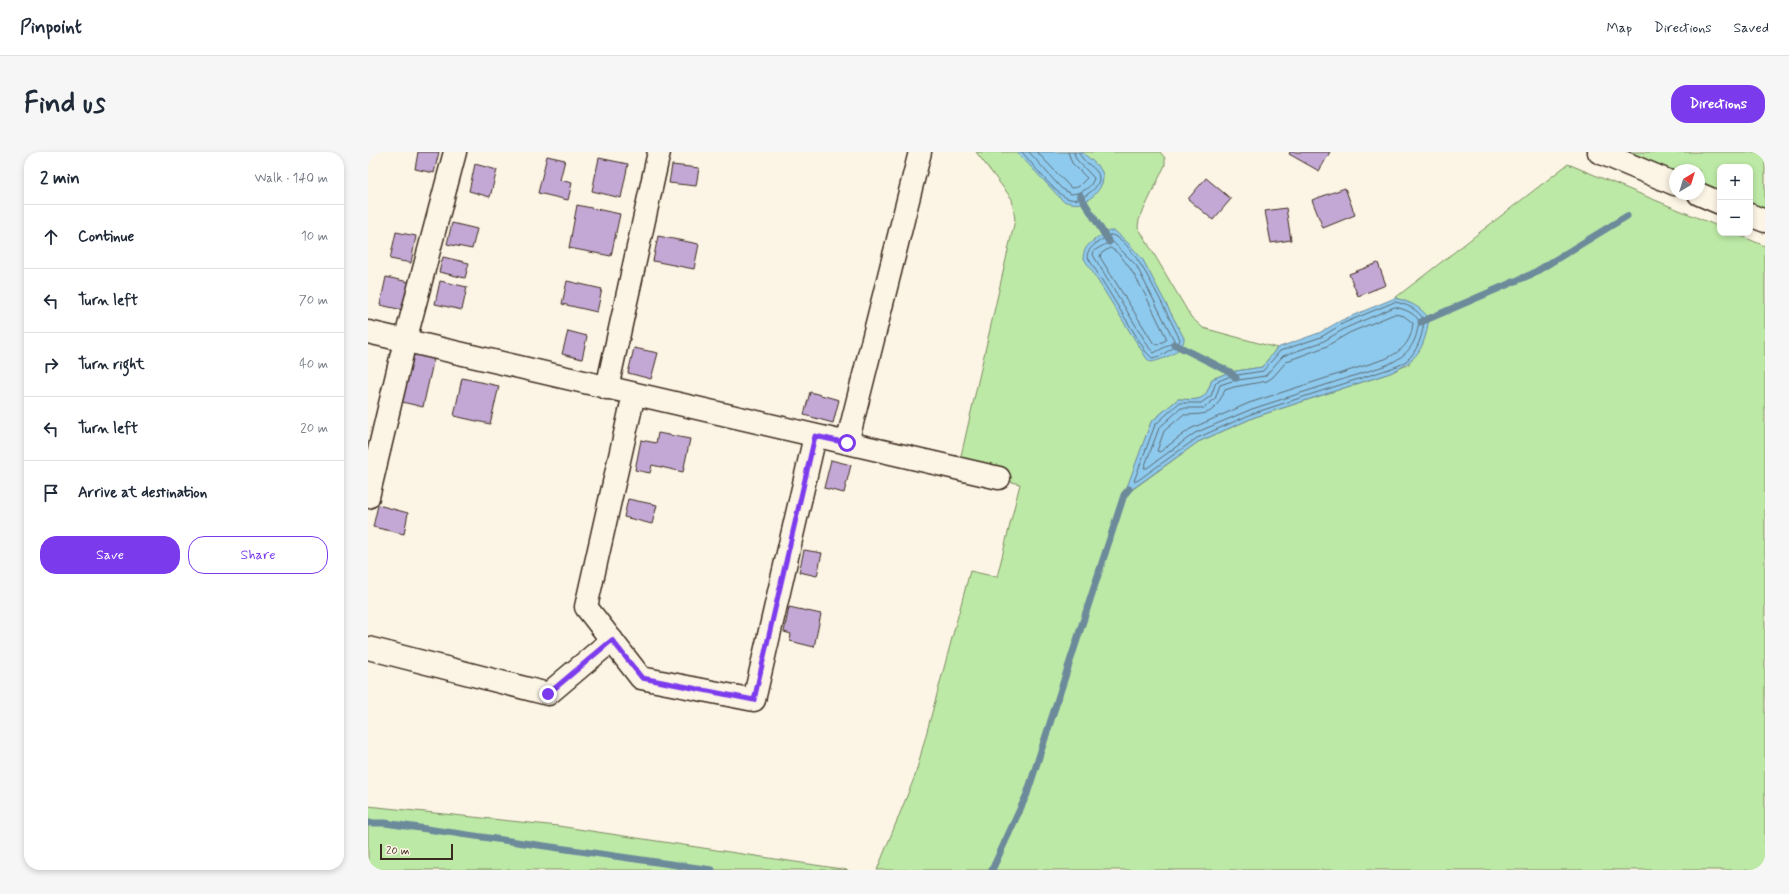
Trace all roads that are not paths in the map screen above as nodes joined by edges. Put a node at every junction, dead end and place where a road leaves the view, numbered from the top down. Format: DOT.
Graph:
graph roads {
  1 [pos="455,152"];
  2 [pos="659,152"];
  3 [pos="920,152"];
  4 [pos="1599,152"];
  5 [pos="1669,181"];
  6 [pos="1705,197"];
  7 [pos="1717,202"];
  8 [pos="1753,216"];
  9 [pos="1765,221"];
  10 [pos="368,332"];
  11 [pos="405,341"];
  12 [pos="607,388"];
  13 [pos="634,394"];
  14 [pos="815,436"];
  15 [pos="847,443"];
  16 [pos="999,478"];
  17 [pos="368,497"];
  18 [pos="612,640"];
  19 [pos="368,648"];
  1 -- 11 [label="street"];
  2 -- 12 [label="street"];
  3 -- 15 [label="street"];
  4 -- 5 [label="street"];
  6 -- 7 [label="street"];
  8 -- 9 [label="street"];
  10 -- 11 [label="street"];
  11 -- 12 [label="street"];
  11 -- 17 [label="street"];
  12 -- 13 [label="street"];
  13 -- 14 [label="street"];
  13 -- 18 [label="street"];
  14 -- 15 [label="street"];
  14 -- 18 [label="street"];
  15 -- 16 [label="street"];
  18 -- 19 [label="street"];
}
